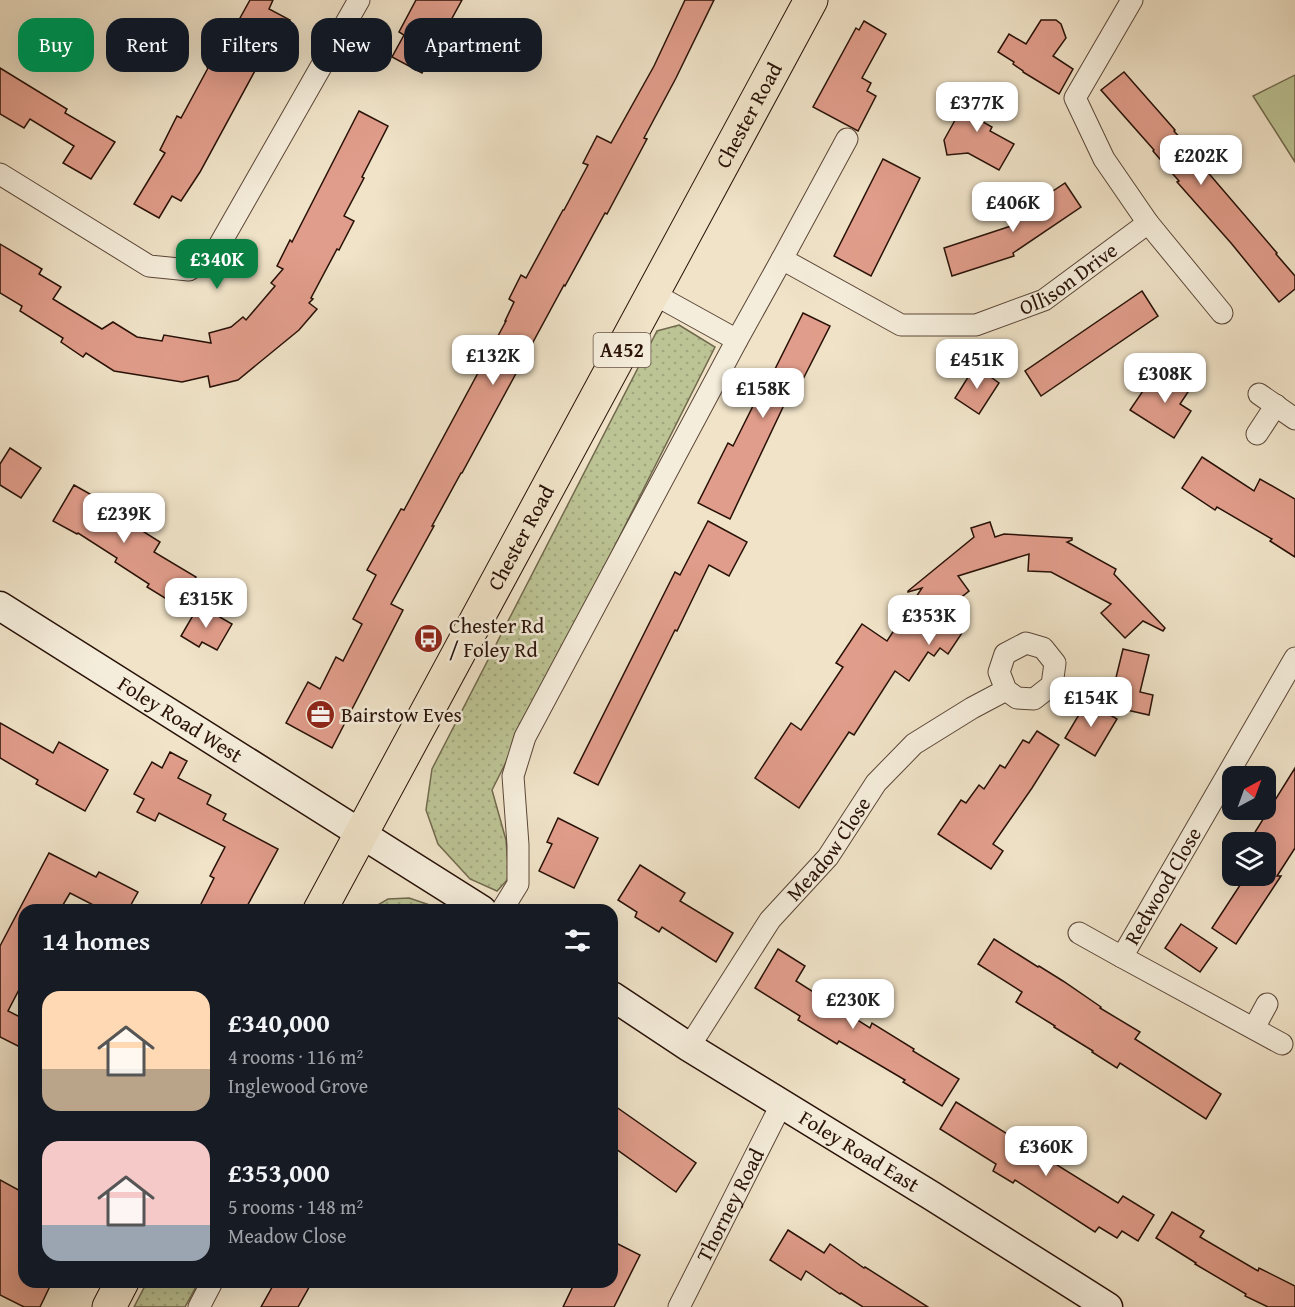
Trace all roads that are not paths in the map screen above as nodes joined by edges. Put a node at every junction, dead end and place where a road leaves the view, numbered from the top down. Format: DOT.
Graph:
graph roads {
  1 [pos="359,0"];
  2 [pos="811,0"];
  3 [pos="1132,0"];
  4 [pos="847,139"];
  5 [pos="0,174"];
  6 [pos="1148,223"];
  7 [pos="783,259"];
  8 [pos="652,293"];
  9 [pos="1222,313"];
  10 [pos="737,340"];
  11 [pos="1295,419"];
  12 [pos="1257,434"];
  13 [pos="0,606"];
  14 [pos="1295,658"];
  15 [pos="1006,690"];
  16 [pos="360,834"];
  17 [pos="323,904"];
  18 [pos="472,904"];
  19 [pos="506,904"];
  20 [pos="1079,933"];
  21 [pos="1122,957"];
  22 [pos="618,1000"];
  23 [pos="1267,1004"];
  24 [pos="1254,1028"];
  25 [pos="1282,1044"];
  26 [pos="689,1047"];
  27 [pos="782,1103"];
  28 [pos="119,1288"];
  29 [pos="209,1288"];
  30 [pos="109,1307"];
  31 [pos="199,1307"];
  32 [pos="679,1307"];
  33 [pos="1108,1307"];
  1 -- 5 [label="street"];
  2 -- 8 [label="highway, Chester Road / A452"];
  3 -- 6 [label="street"];
  4 -- 7 [label="street"];
  6 -- 7 [label="street, Ollison Drive"];
  6 -- 9 [label="street"];
  7 -- 10 [label="street"];
  8 -- 10 [label="street"];
  8 -- 16 [label="highway, Chester Road / A452"];
  10 -- 19 [label="street"];
  11 -- 12 [label="street"];
  13 -- 16 [label="main road, Foley Road West"];
  14 -- 21 [label="street, Redwood Close"];
  15 -- 26 [label="street, Meadow Close"];
  16 -- 17 [label="highway, Chester Road / A452"];
  16 -- 18 [label="main road"];
  20 -- 21 [label="street, Redwood Close"];
  21 -- 24 [label="street, Redwood Close"];
  22 -- 26 [label="main road, Foley Road East"];
  23 -- 24 [label="street"];
  24 -- 25 [label="street, Redwood Close"];
  26 -- 27 [label="main road, Foley Road East"];
  27 -- 32 [label="street, Thorney Road"];
  27 -- 33 [label="main road, Foley Road East"];
  28 -- 30 [label="highway"];
  29 -- 31 [label="street"];
}
